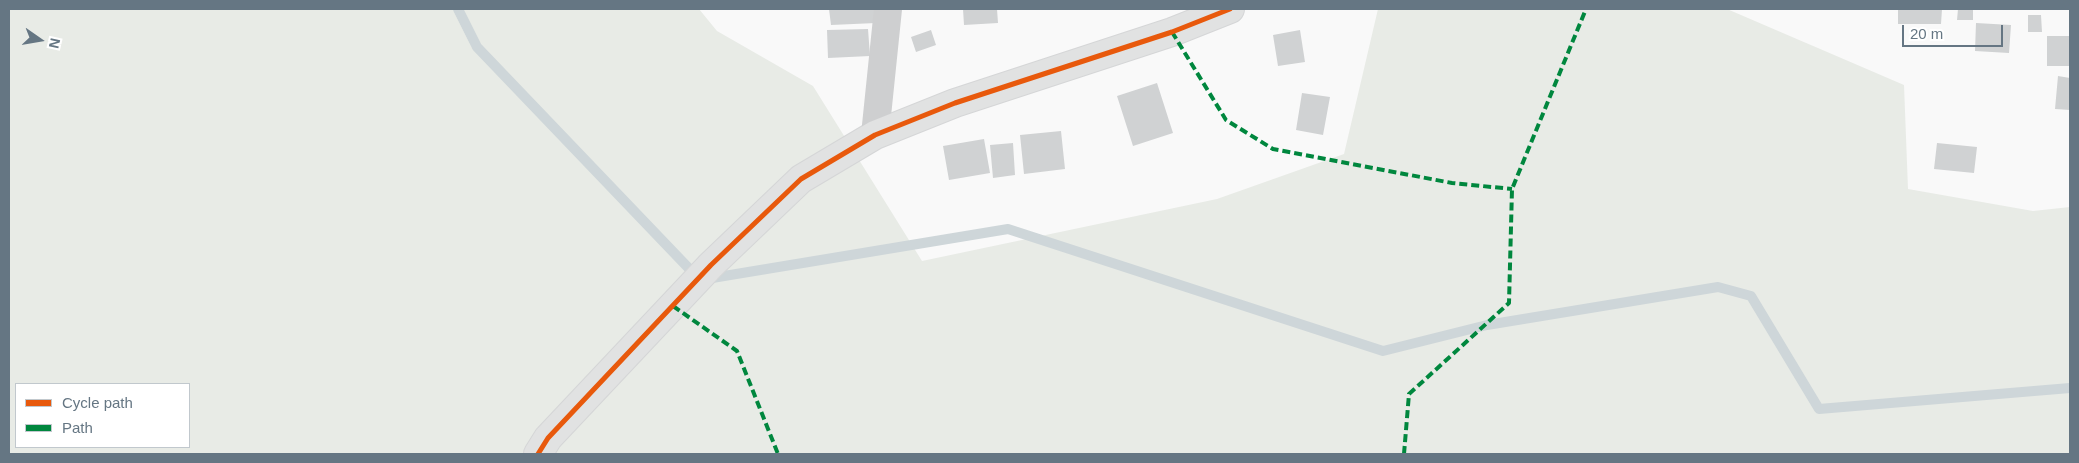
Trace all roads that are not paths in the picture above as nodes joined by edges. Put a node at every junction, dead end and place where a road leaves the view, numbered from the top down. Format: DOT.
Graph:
graph roads {
  1 [pos="888,9"];
  2 [pos="1230,9"];
  3 [pos="874,135"];
  4 [pos="538,454"];
  1 -- 3 [label="street"];
  2 -- 3 [label="street"];
  3 -- 4 [label="street"];
}
